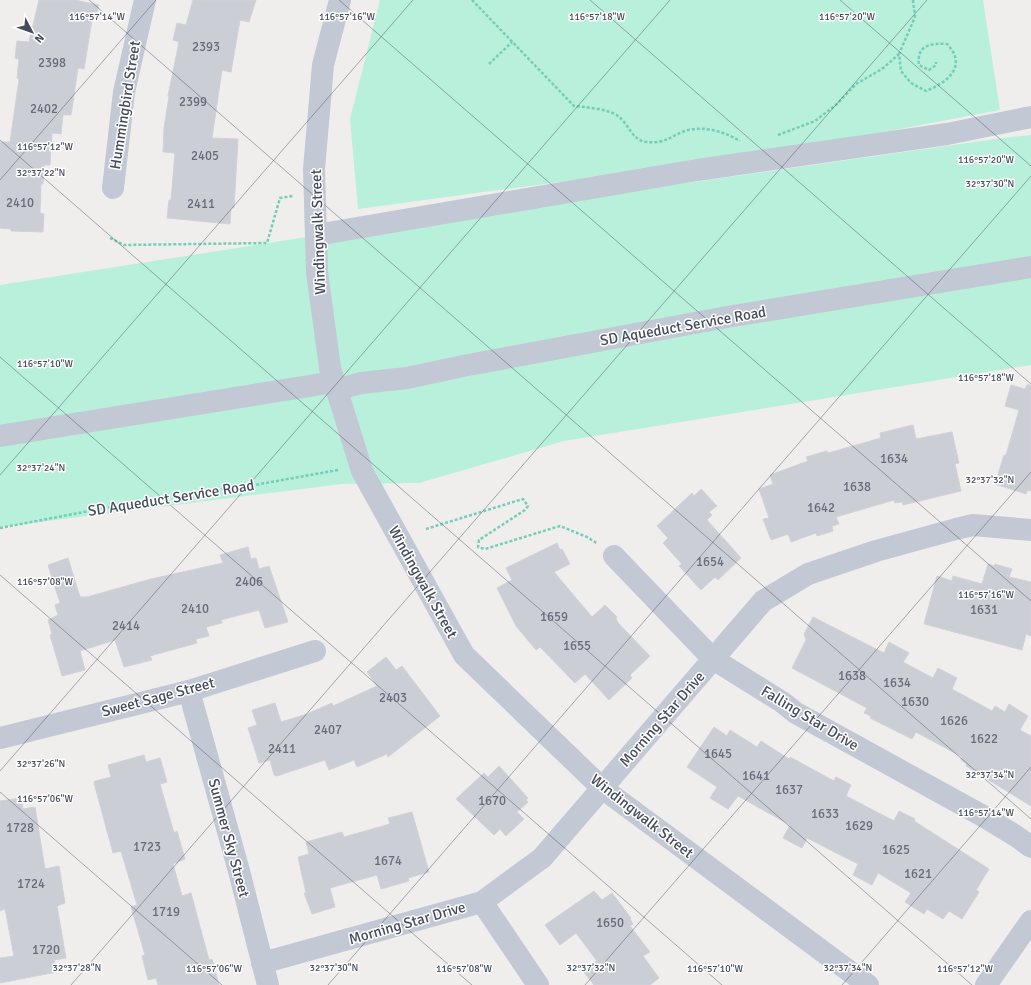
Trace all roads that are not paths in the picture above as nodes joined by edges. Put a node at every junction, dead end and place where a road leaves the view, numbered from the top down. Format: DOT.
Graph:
graph roads {
  1 [pos="145,0"];
  2 [pos="340,0"];
  3 [pos="1031,117"];
  4 [pos="113,188"];
  5 [pos="316,235"];
  6 [pos="1031,267"];
  7 [pos="335,386"];
  8 [pos="0,436"];
  9 [pos="1031,530"];
  10 [pos="614,556"];
  11 [pos="315,651"];
  12 [pos="713,659"];
  13 [pos="189,691"];
  14 [pos="0,738"];
  15 [pos="602,788"];
  16 [pos="1031,847"];
  17 [pos="482,902"];
  18 [pos="1031,921"];
  19 [pos="262,963"];
  20 [pos="268,985"];
  21 [pos="538,985"];
  22 [pos="868,985"];
  23 [pos="986,985"];
  1 -- 4 [label="street, Hummingbird Street"];
  2 -- 5 [label="street, Windingwalk Street"];
  3 -- 5 [label="street"];
  5 -- 7 [label="street, Windingwalk Street"];
  6 -- 7 [label="street, SD Aqueduct Service Road"];
  7 -- 8 [label="street, SD Aqueduct Service Road"];
  7 -- 15 [label="street, Windingwalk Street"];
  9 -- 12 [label="street, Morning Star Drive"];
  10 -- 12 [label="street, Falling Star Drive"];
  11 -- 13 [label="street, Sweet Sage Street"];
  12 -- 15 [label="street, Morning Star Drive"];
  12 -- 16 [label="street, Falling Star Drive"];
  13 -- 14 [label="street, Sweet Sage Street"];
  13 -- 19 [label="street, Summer Sky Street"];
  15 -- 17 [label="street, Morning Star Drive"];
  15 -- 22 [label="street, Windingwalk Street"];
  17 -- 19 [label="street, Morning Star Drive"];
  17 -- 21 [label="street"];
  18 -- 23 [label="street"];
  19 -- 20 [label="street, Summer Sky Street"];
}
